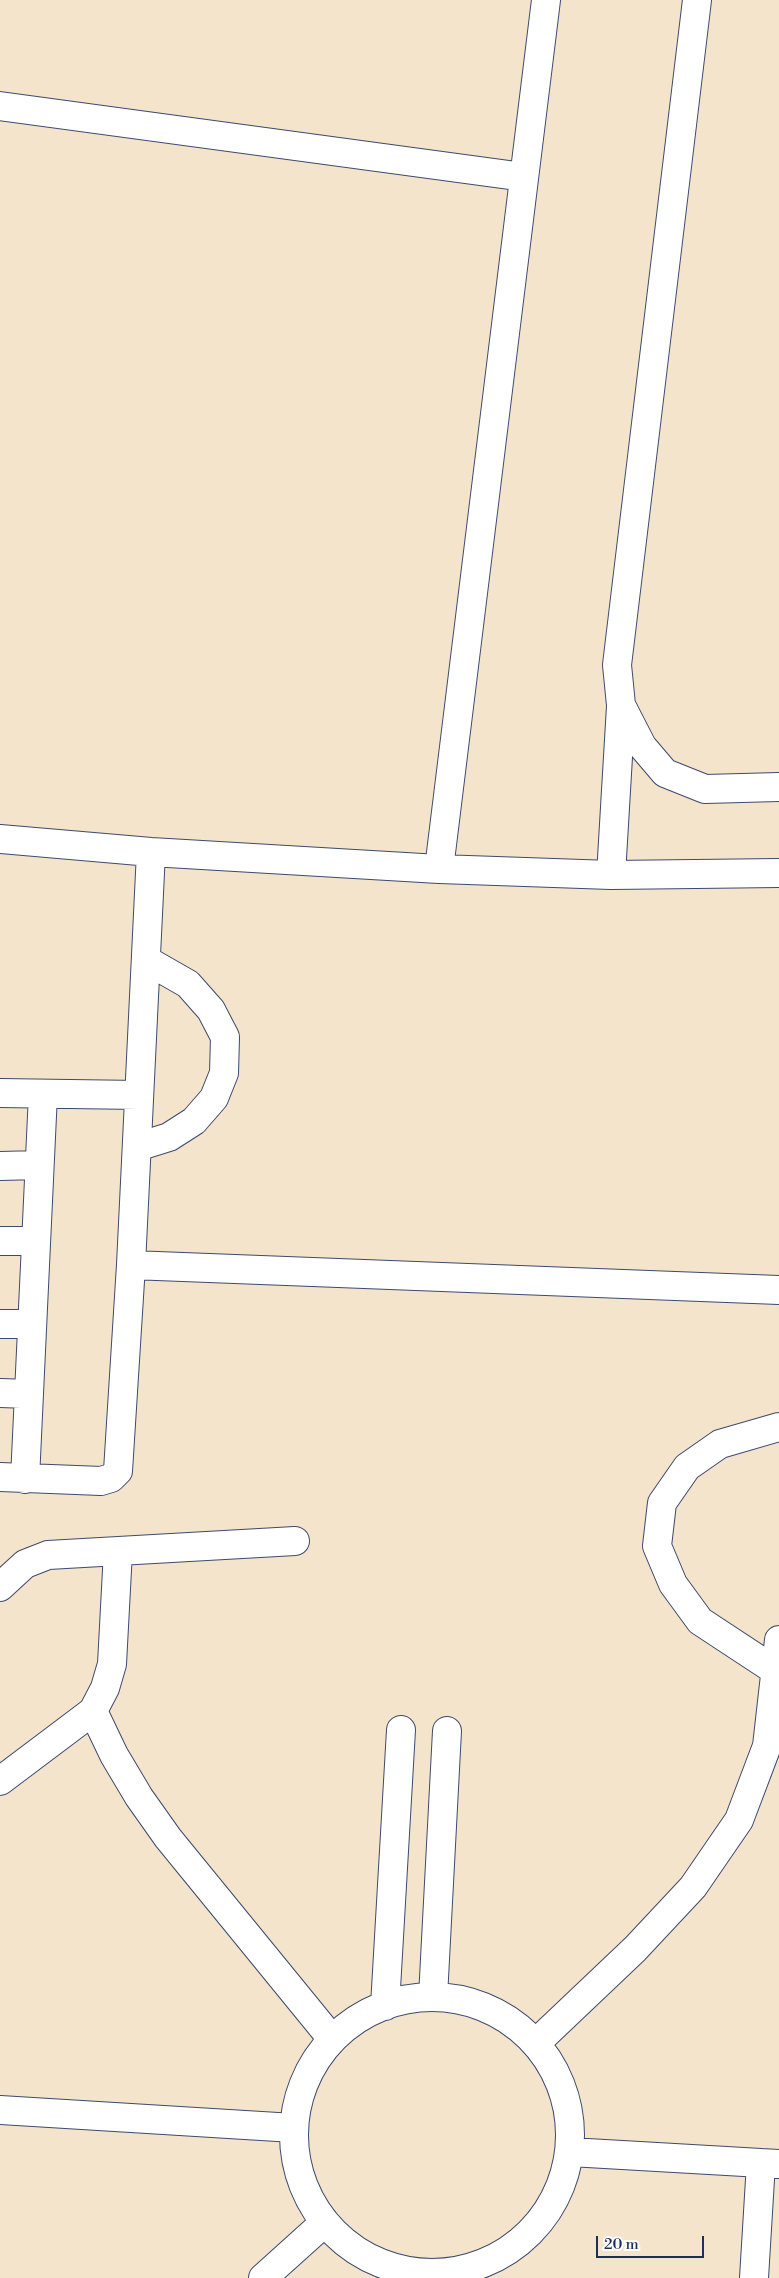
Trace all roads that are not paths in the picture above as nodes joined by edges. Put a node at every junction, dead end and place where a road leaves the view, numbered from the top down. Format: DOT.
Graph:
graph roads {
  1 [pos="546,0"];
  2 [pos="697,0"];
  3 [pos="0,106"];
  4 [pos="524,177"];
  5 [pos="621,705"];
  6 [pos="779,787"];
  7 [pos="0,839"];
  8 [pos="150,852"];
  9 [pos="439,869"];
  10 [pos="779,873"];
  11 [pos="611,876"];
  12 [pos="146,960"];
  13 [pos="0,1093"];
  14 [pos="43,1094"];
  15 [pos="139,1095"];
  16 [pos="137,1147"];
  17 [pos="39,1165"];
  18 [pos="0,1166"];
  19 [pos="0,1241"];
  20 [pos="36,1241"];
  21 [pos="131,1265"];
  22 [pos="779,1290"];
  23 [pos="0,1324"];
  24 [pos="32,1324"];
  25 [pos="0,1393"];
  26 [pos="28,1394"];
  27 [pos="779,1427"];
  28 [pos="12,1478"];
  29 [pos="295,1541"];
  30 [pos="118,1551"];
  31 [pos="0,1587"];
  32 [pos="779,1640"];
  33 [pos="776,1671"];
  34 [pos="93,1710"];
  35 [pos="401,1730"];
  36 [pos="447,1731"];
  37 [pos="773,1747"];
  38 [pos="0,1781"];
  39 [pos="433,1997"];
  40 [pos="384,2006"];
  41 [pos="332,2039"];
  42 [pos="536,2043"];
  43 [pos="0,2110"];
  44 [pos="294,2128"];
  45 [pos="570,2152"];
  46 [pos="770,2163"];
  47 [pos="324,2223"];
  48 [pos="382,2271"];
  49 [pos="447,2275"];
  50 [pos="263,2278"];
  51 [pos="754,2278"];
  1 -- 4 [label="lane"];
  2 -- 5 [label="lane"];
  3 -- 4 [label="lane"];
  4 -- 9 [label="lane"];
  5 -- 6 [label="lane"];
  5 -- 11 [label="lane"];
  7 -- 8 [label="lane"];
  8 -- 9 [label="lane"];
  8 -- 12 [label="lane"];
  9 -- 11 [label="lane"];
  10 -- 11 [label="lane"];
  12 -- 15 [label="lane"];
  12 -- 16 [label="lane"];
  13 -- 14 [label="lane"];
  14 -- 15 [label="lane"];
  14 -- 17 [label="lane"];
  15 -- 16 [label="lane"];
  16 -- 21 [label="lane"];
  17 -- 18 [label="lane"];
  17 -- 20 [label="lane"];
  19 -- 20 [label="lane"];
  20 -- 24 [label="lane"];
  21 -- 22 [label="lane"];
  21 -- 28 [label="lane"];
  23 -- 24 [label="lane"];
  24 -- 26 [label="lane"];
  25 -- 26 [label="lane"];
  26 -- 28 [label="lane"];
  27 -- 33 [label="lane"];
  29 -- 30 [label="lane"];
  30 -- 31 [label="lane"];
  30 -- 34 [label="lane"];
  32 -- 33 [label="lane"];
  33 -- 37 [label="lane"];
  34 -- 38 [label="lane"];
  34 -- 41 [label="lane"];
  35 -- 40 [label="lane"];
  36 -- 39 [label="lane"];
  37 -- 42 [label="lane"];
  39 -- 40 [label="lane"];
  39 -- 42 [label="lane"];
  40 -- 41 [label="lane"];
  41 -- 44 [label="lane"];
  42 -- 45 [label="lane"];
  43 -- 44 [label="lane"];
  44 -- 47 [label="lane"];
  45 -- 46 [label="lane"];
  45 -- 49 [label="lane"];
  46 -- 51 [label="lane"];
  47 -- 48 [label="lane"];
  47 -- 50 [label="lane"];
  48 -- 49 [label="lane"];
}
